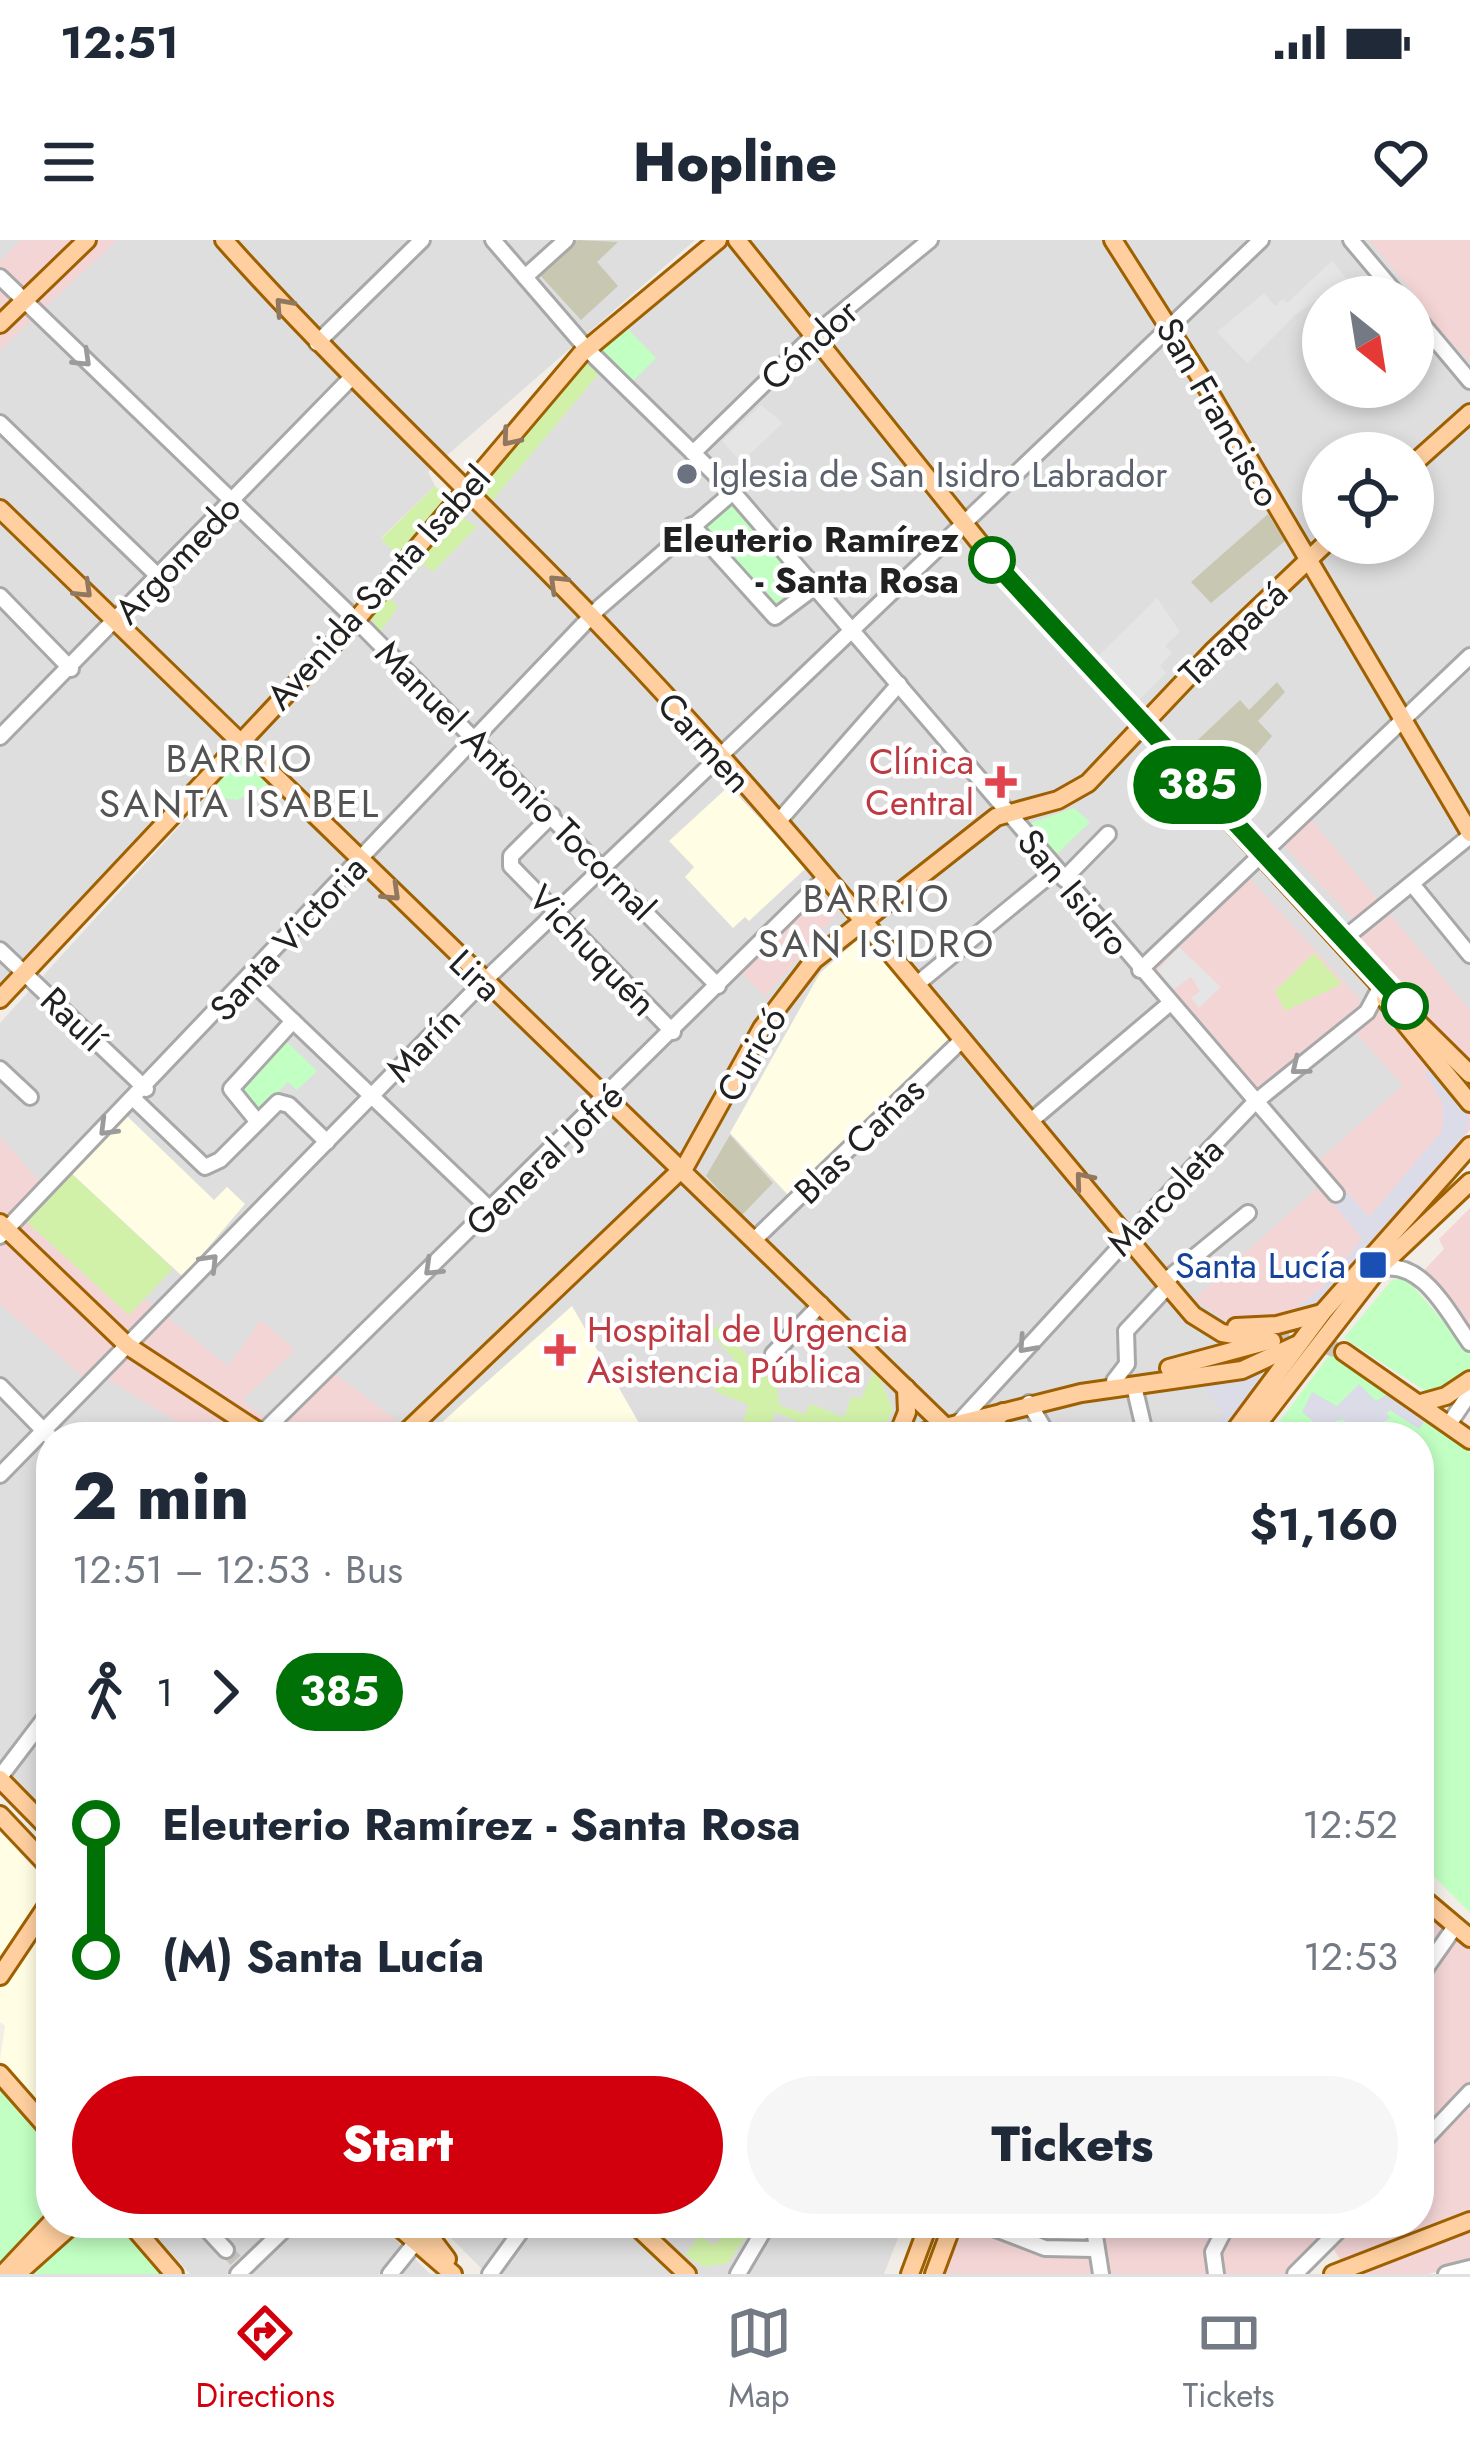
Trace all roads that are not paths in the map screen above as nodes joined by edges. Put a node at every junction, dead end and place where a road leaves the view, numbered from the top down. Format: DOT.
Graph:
graph roads {
  1 [pos="87,240"];
  2 [pos="224,240"];
  3 [pos="422,240"];
  4 [pos="493,240"];
  5 [pos="566,240"];
  6 [pos="718,240"];
  7 [pos="736,240"];
  8 [pos="930,240"];
  9 [pos="1113,240"];
  10 [pos="1262,240"];
  11 [pos="1352,240"];
  12 [pos="1382,276"];
  13 [pos="0,277"];
  14 [pos="525,278"];
  15 [pos="23,302"];
  16 [pos="0,324"];
  17 [pos="1170,327"];
  18 [pos="813,336"];
  19 [pos="1434,339"];
  20 [pos="317,343"];
  21 [pos="586,349"];
  22 [pos="351,378"];
  23 [pos="1470,381"];
  24 [pos="1470,412"];
  25 [pos="0,423"];
  26 [pos="1434,445"];
  27 [pos="693,453"];
  28 [pos="464,492"];
  29 [pos="733,492"];
  30 [pos="232,502"];
  31 [pos="0,509"];
  32 [pos="692,525"];
  33 [pos="962,526"];
  34 [pos="1302,555"];
  35 [pos="1304,564"];
  36 [pos="1307,564"];
  37 [pos="160,578"];
  38 [pos="815,587"];
  39 [pos="0,596"];
  40 [pos="592,618"];
  41 [pos="356,620"];
  42 [pos="117,622"];
  43 [pos="853,631"];
  44 [pos="1470,656"];
  45 [pos="71,670"];
  46 [pos="899,684"];
  47 [pos="1403,720"];
  48 [pos="1142,724"];
  49 [pos="0,737"];
  50 [pos="477,740"];
  51 [pos="239,743"];
  52 [pos="1160,744"];
  53 [pos="1126,746"];
  54 [pos="720,757"];
  55 [pos="552,815"];
  56 [pos="1017,815"];
  57 [pos="778,822"];
  58 [pos="1108,834"];
  59 [pos="1470,834"];
  60 [pos="1261,854"];
  61 [pos="359,862"];
  62 [pos="604,866"];
  63 [pos="1060,874"];
  64 [pos="826,877"];
  65 [pos="1412,884"];
  66 [pos="554,912"];
  67 [pos="861,919"];
  68 [pos="1341,941"];
  69 [pos="0,950"];
  70 [pos="1470,955"];
  71 [pos="1140,970"];
  72 [pos="24,972"];
  73 [pos="249,979"];
  74 [pos="483,982"];
  75 [pos="917,985"];
  76 [pos="718,986"];
  77 [pos="1381,986"];
  78 [pos="0,999"];
  79 [pos="1168,1004"];
  80 [pos="293,1021"];
  81 [pos="673,1032"];
  82 [pos="964,1040"];
  83 [pos="0,1069"];
  84 [pos="1470,1074"];
  85 [pos="140,1094"];
  86 [pos="372,1096"];
  87 [pos="30,1097"];
  88 [pos="606,1098"];
  89 [pos="1254,1103"];
  90 [pos="1470,1103"];
  91 [pos="1032,1120"];
  92 [pos="257,1121"];
  93 [pos="327,1142"];
  94 [pos="1470,1146"];
  95 [pos="681,1170"];
  96 [pos="1470,1182"];
  97 [pos="1336,1194"];
  98 [pos="491,1210"];
  99 [pos="1248,1213"];
  100 [pos="2,1230"];
  101 [pos="1128,1233"];
  102 [pos="754,1240"];
  103 [pos="1378,1269"];
  104 [pos="1166,1277"];
  105 [pos="821,1304"];
  106 [pos="1323,1312"];
  107 [pos="1470,1343"];
  108 [pos="1296,1345"];
  109 [pos="128,1346"];
  110 [pos="1344,1352"];
  111 [pos="773,1354"];
  112 [pos="1470,1380"];
  113 [pos="1114,1381"];
  114 [pos="0,1386"];
  115 [pos="1134,1386"];
  116 [pos="906,1388"];
  117 [pos="1082,1393"];
  118 [pos="1470,1393"];
  119 [pos="1029,1403"];
  120 [pos="1420,1403"];
  121 [pos="1009,1408"];
  122 [pos="58,1422"];
  123 [pos="241,1422"];
  124 [pos="276,1422"];
  125 [pos="416,1422"];
  126 [pos="903,1422"];
  127 [pos="931,1422"];
  128 [pos="947,1422"];
  129 [pos="966,1422"];
  130 [pos="995,1422"];
  131 [pos="1040,1422"];
  132 [pos="1142,1422"];
  133 [pos="1241,1422"];
  134 [pos="1260,1422"];
  135 [pos="36,1423"];
  136 [pos="1449,1424"];
  137 [pos="1470,1440"];
  138 [pos="36,1444"];
  139 [pos="0,1475"];
  140 [pos="36,1730"];
  141 [pos="0,1778"];
  142 [pos="36,1815"];
  143 [pos="0,1816"];
  144 [pos="36,1853"];
  145 [pos="1434,1908"];
  146 [pos="36,1922"];
  147 [pos="1462,1933"];
  148 [pos="1434,1962"];
  149 [pos="0,1976"];
  150 [pos="0,2074"];
  151 [pos="1470,2092"];
  152 [pos="36,2115"];
  153 [pos="1434,2130"];
  154 [pos="1470,2221"];
  155 [pos="1434,2235"];
  156 [pos="37,2238"];
  157 [pos="57,2238"];
  158 [pos="143,2238"];
  159 [pos="215,2238"];
  160 [pos="274,2238"];
  161 [pos="415,2238"];
  162 [pos="428,2238"];
  163 [pos="516,2238"];
  164 [pos="649,2238"];
  165 [pos="759,2238"];
  166 [pos="923,2238"];
  167 [pos="947,2238"];
  168 [pos="1019,2238"];
  169 [pos="1093,2238"];
  170 [pos="1220,2238"];
  171 [pos="1331,2238"];
  172 [pos="1427,2238"];
  173 [pos="1093,2249"];
  174 [pos="226,2250"];
  175 [pos="240,2268"];
  176 [pos="1470,2268"];
  177 [pos="1342,2272"];
  178 [pos="4,2274"];
  179 [pos="17,2274"];
  180 [pos="174,2274"];
  181 [pos="390,2274"];
  182 [pos="456,2274"];
  183 [pos="490,2274"];
  184 [pos="687,2274"];
  185 [pos="738,2274"];
  186 [pos="910,2274"];
  187 [pos="934,2274"];
  188 [pos="1101,2274"];
  189 [pos="1216,2274"];
  190 [pos="1295,2274"];
  191 [pos="1446,2274"];
  1 -- 15 [label="main road"];
  20 -- 2 [label="main road, Carmen, one-way"];
  3 -- 20 [label="street"];
  4 -- 14 [label="street, San Isidro"];
  5 -- 14 [label="street"];
  6 -- 21 [label="main road, Avenida Santa Isabel"];
  7 -- 18 [label="main road"];
  8 -- 18 [label="street, Cóndor"];
  9 -- 17 [label="main road, San Francisco"];
  10 -- 17 [label="street, Marín"];
  11 -- 12 [label="street"];
  13 -- 15 [label="street, Manuel Antonio Tocornal"];
  14 -- 21 [label="street, San Isidro"];
  15 -- 16 [label="main road"];
  15 -- 30 [label="street, Manuel Antonio Tocornal, one-way"];
  17 -- 33 [label="street, Marín"];
  17 -- 34 [label="main road, San Francisco"];
  18 -- 27 [label="street, Cóndor"];
  18 -- 33 [label="main road"];
  19 -- 23 [label="street"];
  20 -- 22 [label="main road, Carmen"];
  21 -- 27 [label="street, San Isidro"];
  21 -- 28 [label="main road, Avenida Santa Isabel, one-way"];
  22 -- 28 [label="main road, Carmen"];
  22 -- 30 [label="street, Argomedo"];
  24 -- 26 [label="main road"];
  25 -- 37 [label="street"];
  27 -- 29 [label="street, San Isidro"];
  40 -- 28 [label="main road, Carmen, one-way"];
  28 -- 41 [label="main road, Avenida Santa Isabel"];
  29 -- 32 [label="street, Santa Victoria"];
  29 -- 38 [label="street, San Isidro"];
  30 -- 37 [label="street, Argomedo"];
  30 -- 41 [label="street, Manuel Antonio Tocornal"];
  31 -- 42 [label="main road, Lira, one-way"];
  32 -- 38 [label="street"];
  32 -- 40 [label="street, Santa Victoria"];
  33 -- 43 [label="street, Marín"];
  33 -- 48 [label="main road"];
  35 -- 48 [label="main road, Tarapacá"];
  36 -- 47 [label="main road, San Francisco"];
  37 -- 42 [label="street, Argomedo"];
  38 -- 43 [label="street, San Isidro"];
  39 -- 45 [label="street"];
  40 -- 50 [label="street, Santa Victoria"];
  40 -- 54 [label="main road, Carmen"];
  41 -- 50 [label="street, Manuel Antonio Tocornal"];
  41 -- 51 [label="main road, Avenida Santa Isabel"];
  42 -- 45 [label="street, Argomedo"];
  42 -- 51 [label="main road, Lira"];
  43 -- 46 [label="street, San Isidro"];
  43 -- 54 [label="street, Marín"];
  44 -- 47 [label="street"];
  45 -- 49 [label="street, Argomedo"];
  46 -- 56 [label="street, San Isidro"];
  46 -- 57 [label="street"];
  47 -- 59 [label="main road, San Francisco"];
  47 -- 60 [label="street"];
  48 -- 52 [label="main road"];
  48 -- 53 [label="main road, Curicó"];
  50 -- 55 [label="street, Manuel Antonio Tocornal"];
  50 -- 61 [label="street, Santa Victoria"];
  51 -- 61 [label="main road, Lira"];
  51 -- 72 [label="main road, Avenida Santa Isabel"];
  52 -- 53 [label="main road"];
  52 -- 60 [label="main road"];
  53 -- 56 [label="main road, Curicó"];
  54 -- 57 [label="main road, Carmen"];
  54 -- 62 [label="street, Marín"];
  55 -- 62 [label="street, Manuel Antonio Tocornal"];
  55 -- 66 [label="street, Vichuquén"];
  56 -- 63 [label="street, San Isidro"];
  56 -- 67 [label="main road, Curicó"];
  57 -- 64 [label="main road, Carmen"];
  58 -- 63 [label="street"];
  59 -- 65 [label="street"];
  60 -- 68 [label="main road"];
  60 -- 71 [label="street"];
  61 -- 73 [label="street, Santa Victoria"];
  61 -- 74 [label="main road, Lira, one-way"];
  62 -- 66 [label="street, Marín"];
  62 -- 76 [label="street, Manuel Antonio Tocornal"];
  63 -- 71 [label="street, San Isidro"];
  63 -- 75 [label="street"];
  64 -- 67 [label="main road, Carmen"];
  64 -- 76 [label="street, General Jofré"];
  65 -- 68 [label="street"];
  65 -- 70 [label="street"];
  66 -- 74 [label="street, Marín"];
  66 -- 81 [label="street, Vichuquén"];
  67 -- 75 [label="main road, Carmen"];
  67 -- 95 [label="main road, Curicó"];
  68 -- 77 [label="main road"];
  69 -- 72 [label="street, Raulí"];
  71 -- 79 [label="street, San Isidro"];
  72 -- 78 [label="main road, Avenida Santa Isabel"];
  72 -- 85 [label="street, Raulí"];
  73 -- 80 [label="street"];
  73 -- 85 [label="street, Santa Victoria"];
  74 -- 86 [label="street, Marín"];
  74 -- 88 [label="main road, Lira"];
  75 -- 82 [label="main road, Carmen"];
  76 -- 81 [label="street, General Jofré"];
  77 -- 84 [label="main road"];
  77 -- 89 [label="street, Marcoleta, one-way"];
  77 -- 90 [label="main road"];
  79 -- 89 [label="street, San Isidro"];
  79 -- 91 [label="street"];
  80 -- 86 [label="street"];
  80 -- 92 [label="street"];
  81 -- 88 [label="street, General Jofré"];
  82 -- 91 [label="main road, Carmen"];
  82 -- 102 [label="street, Blas Cañas"];
  83 -- 87 [label="street"];
  85 -- 92 [label="street, Raulí"];
  85 -- 100 [label="street, Santa Victoria, one-way"];
  86 -- 93 [label="street, Marín"];
  86 -- 98 [label="street"];
  88 -- 95 [label="main road, Lira"];
  88 -- 98 [label="street, General Jofré"];
  89 -- 97 [label="street, San Isidro"];
  89 -- 101 [label="street, Marcoleta"];
  101 -- 91 [label="main road, Carmen, one-way"];
  92 -- 93 [label="street"];
  109 -- 93 [label="street, Marín, one-way"];
  94 -- 106 [label="main road"];
  95 -- 102 [label="main road, Lira"];
  95 -- 125 [label="main road, Curicó"];
  96 -- 103 [label="main road"];
  98 -- 124 [label="street, General Jofré, one-way"];
  99 -- 104 [label="street"];
  100 -- 109 [label="main road"];
  101 -- 104 [label="main road, Carmen"];
  101 -- 128 [label="street, Marcoleta, one-way"];
  102 -- 105 [label="main road, Lira"];
  103 -- 107 [label="street"];
  103 -- 134 [label="main road"];
  104 -- 106 [label="main road, Carmen"];
  104 -- 113 [label="street"];
  104 -- 113 [label="main road, Carmen"];
  105 -- 111 [label="street"];
  105 -- 116 [label="main road, Lira"];
  106 -- 108 [label="main road"];
  108 -- 115 [label="main road"];
  108 -- 133 [label="main road"];
  109 -- 122 [label="street, Marín"];
  109 -- 123 [label="main road"];
  110 -- 120 [label="main road"];
  112 -- 120 [label="main road"];
  113 -- 117 [label="main road"];
  114 -- 135 [label="street"];
  115 -- 117 [label="main road"];
  115 -- 132 [label="street"];
  116 -- 126 [label="main road"];
  116 -- 127 [label="main road, Lira"];
  117 -- 119 [label="main road"];
  118 -- 136 [label="street"];
  119 -- 121 [label="main road"];
  119 -- 131 [label="street"];
  120 -- 136 [label="main road"];
  121 -- 129 [label="main road"];
  121 -- 130 [label="main road"];
  136 -- 137 [label="main road"];
  138 -- 139 [label="street, Marín"];
  140 -- 141 [label="street"];
  141 -- 142 [label="main road"];
  143 -- 144 [label="main road"];
  145 -- 147 [label="main road"];
  146 -- 149 [label="main road"];
  147 -- 148 [label="street"];
  150 -- 152 [label="main road"];
  151 -- 153 [label="street"];
  154 -- 155 [label="main road"];
  156 -- 178 [label="main road"];
  157 -- 179 [label="main road"];
  158 -- 180 [label="main road"];
  159 -- 174 [label="street"];
  160 -- 175 [label="street"];
  161 -- 181 [label="street"];
  162 -- 182 [label="main road"];
  163 -- 183 [label="street"];
  164 -- 184 [label="main road"];
  165 -- 185 [label="street"];
  166 -- 186 [label="main road"];
  167 -- 187 [label="main road"];
  168 -- 173 [label="street"];
  169 -- 173 [label="street"];
  170 -- 189 [label="street"];
  171 -- 190 [label="street"];
  172 -- 177 [label="main road"];
  173 -- 188 [label="street"];
  176 -- 191 [label="street"];
}
